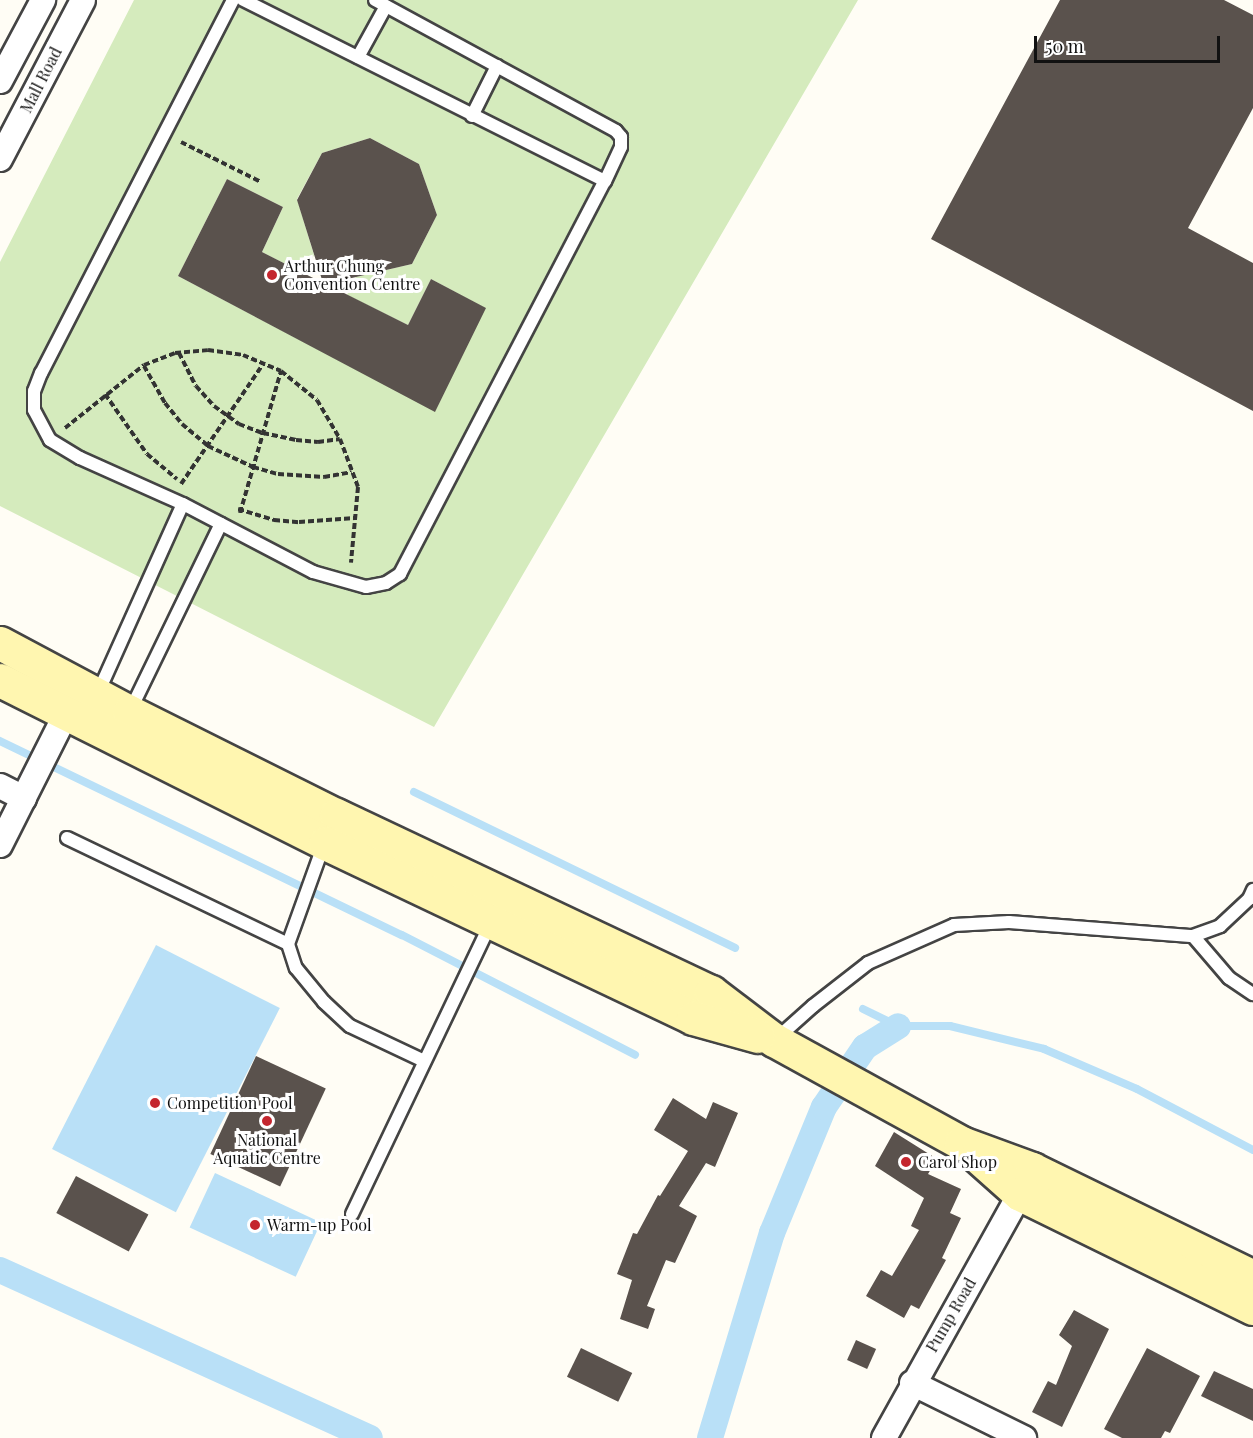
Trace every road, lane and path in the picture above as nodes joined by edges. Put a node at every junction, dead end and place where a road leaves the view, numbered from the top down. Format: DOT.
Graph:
graph roads {
  1 [pos="43,0"];
  2 [pos="83,0"];
  3 [pos="233,0"];
  4 [pos="243,0"];
  5 [pos="380,3"];
  6 [pos="358,57"];
  7 [pos="497,66"];
  8 [pos="0,81"];
  9 [pos="472,116"];
  10 [pos="164,134"];
  11 [pos="0,159"];
  12 [pos="605,181"];
  13 [pos="261,183"];
  14 [pos="179,352"];
  15 [pos="264,363"];
  16 [pos="144,365"];
  17 [pos="281,371"];
  18 [pos="105,394"];
  19 [pos="227,417"];
  20 [pos="263,433"];
  21 [pos="340,439"];
  22 [pos="50,440"];
  23 [pos="208,446"];
  24 [pos="253,467"];
  25 [pos="352,472"];
  26 [pos="182,483"];
  27 [pos="188,487"];
  28 [pos="171,499"];
  29 [pos="183,504"];
  30 [pos="232,507"];
  31 [pos="241,511"];
  32 [pos="355,518"];
  33 [pos="221,524"];
  34 [pos="235,531"];
  35 [pos="350,582"];
  36 [pos="0,643"];
  37 [pos="0,680"];
  38 [pos="81,710"];
  39 [pos="122,725"];
  40 [pos="0,786"];
  41 [pos="24,798"];
  42 [pos="67,838"];
  43 [pos="0,845"];
  44 [pos="324,846"];
  45 [pos="1253,890"];
  46 [pos="488,930"];
  47 [pos="1193,936"];
  48 [pos="288,944"];
  49 [pos="1253,993"];
  50 [pos="782,1045"];
  51 [pos="424,1061"];
  52 [pos="954,1139"];
  53 [pos="1020,1194"];
  54 [pos="352,1214"];
  55 [pos="1253,1277"];
  56 [pos="1253,1308"];
  57 [pos="912,1383"];
  58 [pos="884,1438"];
  59 [pos="1024,1438"];
  1 -- 8 [label="street"];
  2 -- 11 [label="street, Mall Road"];
  3 -- 10 [label="lane"];
  4 -- 6 [label="lane"];
  5 -- 6 [label="lane"];
  5 -- 7 [label="lane"];
  6 -- 9 [label="lane"];
  7 -- 9 [label="lane"];
  7 -- 12 [label="lane"];
  9 -- 12 [label="lane"];
  10 -- 13 [label="path"];
  10 -- 22 [label="lane"];
  12 -- 35 [label="lane"];
  14 -- 15 [label="path"];
  14 -- 16 [label="path"];
  14 -- 19 [label="path"];
  15 -- 17 [label="path"];
  15 -- 19 [label="path"];
  16 -- 18 [label="path"];
  16 -- 23 [label="path"];
  17 -- 20 [label="path"];
  17 -- 21 [label="path"];
  18 -- 22 [label="path"];
  18 -- 26 [label="path"];
  19 -- 20 [label="path"];
  19 -- 23 [label="path"];
  20 -- 21 [label="path"];
  20 -- 24 [label="path"];
  21 -- 25 [label="path"];
  22 -- 28 [label="lane"];
  23 -- 24 [label="path"];
  23 -- 26 [label="path"];
  24 -- 25 [label="path"];
  24 -- 31 [label="path"];
  25 -- 32 [label="path"];
  26 -- 27 [label="path"];
  26 -- 28 [label="path"];
  28 -- 29 [label="lane"];
  29 -- 33 [label="lane"];
  29 -- 38 [label="lane"];
  30 -- 31 [label="path"];
  31 -- 32 [label="path"];
  31 -- 34 [label="path"];
  32 -- 35 [label="path"];
  33 -- 34 [label="lane"];
  33 -- 39 [label="lane"];
  34 -- 35 [label="lane"];
  36 -- 38 [label="main road"];
  37 -- 38 [label="main road"];
  38 -- 39 [label="main road"];
  38 -- 41 [label="street"];
  39 -- 44 [label="main road"];
  39 -- 50 [label="main road"];
  40 -- 41 [label="street"];
  41 -- 43 [label="street"];
  42 -- 48 [label="lane"];
  44 -- 46 [label="main road"];
  44 -- 48 [label="lane"];
  45 -- 47 [label="lane"];
  46 -- 50 [label="main road"];
  46 -- 51 [label="lane"];
  47 -- 49 [label="lane"];
  47 -- 50 [label="lane"];
  48 -- 51 [label="lane"];
  50 -- 52 [label="main road"];
  51 -- 54 [label="lane"];
  52 -- 53 [label="main road"];
  52 -- 55 [label="main road"];
  53 -- 56 [label="main road"];
  53 -- 57 [label="street, Pump Road"];
  57 -- 58 [label="street, Pump Road"];
  57 -- 59 [label="street"];
}
